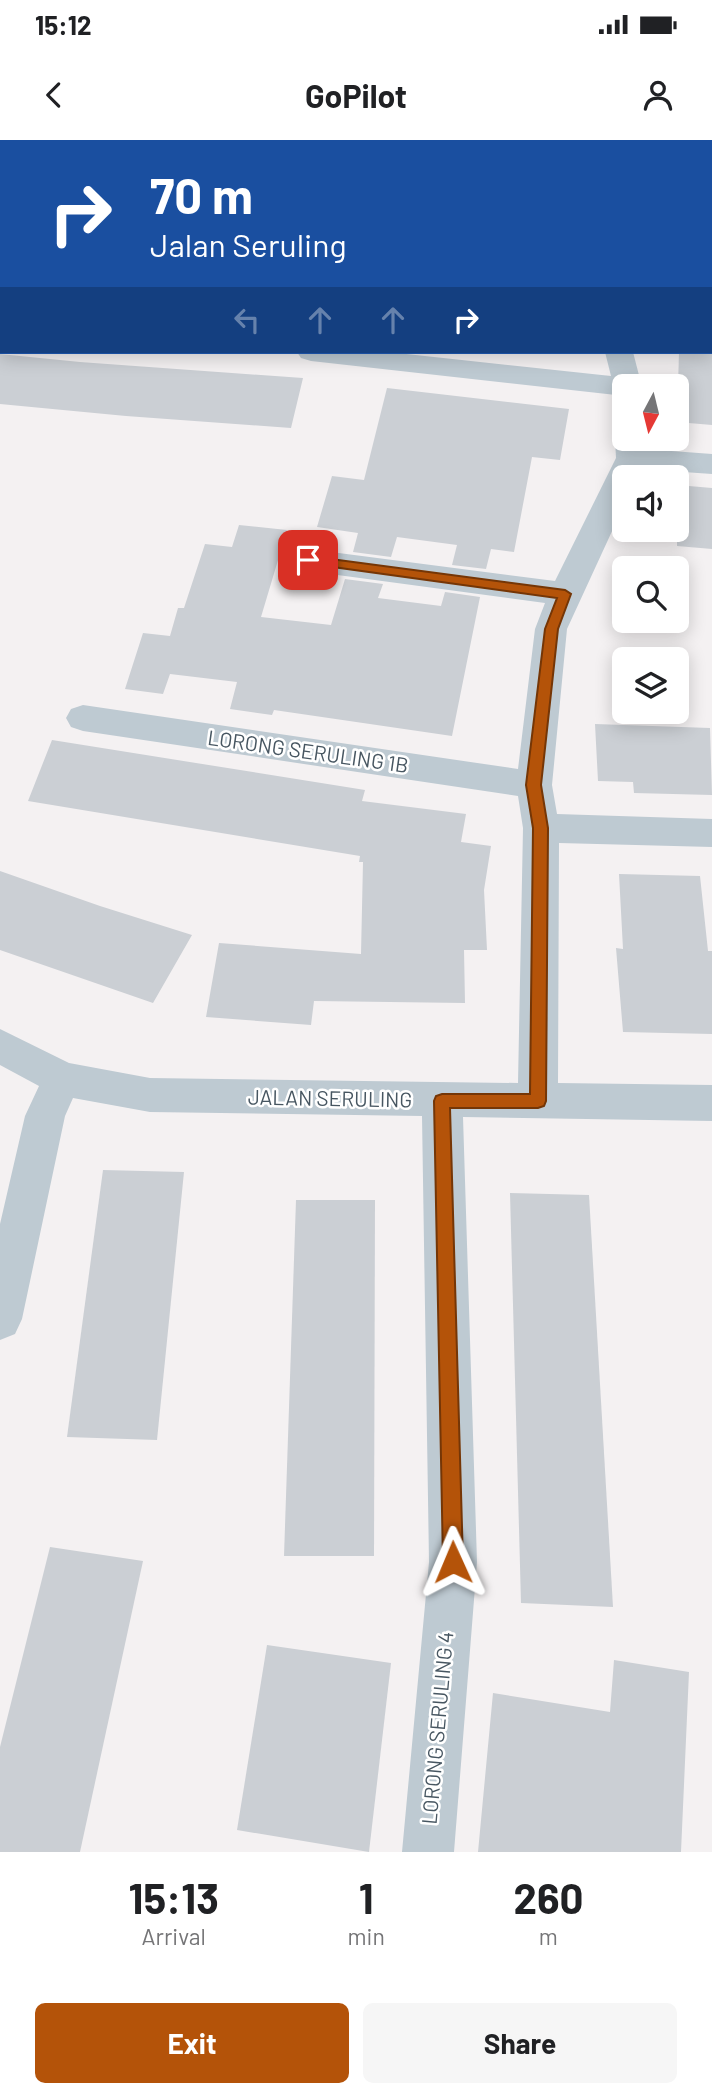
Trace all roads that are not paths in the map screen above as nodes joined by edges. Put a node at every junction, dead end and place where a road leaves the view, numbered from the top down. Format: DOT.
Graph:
graph roads {
  1 [pos="338,354"];
  2 [pos="619,354"];
  3 [pos="623,374"];
  4 [pos="612,385"];
  5 [pos="628,452"];
  6 [pos="650,452"];
  7 [pos="712,464"];
  8 [pos="308,560"];
  9 [pos="565,594"];
  10 [pos="83,718"];
  11 [pos="534,785"];
  12 [pos="541,828"];
  13 [pos="712,832"];
  14 [pos="0,1046"];
  15 [pos="62,1079"];
  16 [pos="442,1101"];
  17 [pos="538,1101"];
  18 [pos="712,1103"];
  19 [pos="0,1319"];
  20 [pos="428,1852"];
  1 -- 4 [label="street"];
  2 -- 3 [label="street"];
  5 -- 9 [label="street"];
  6 -- 7 [label="street"];
  8 -- 9 [label="street"];
  9 -- 11 [label="street"];
  10 -- 11 [label="street, LORONG SERULING 1B"];
  11 -- 12 [label="street"];
  12 -- 13 [label="street"];
  12 -- 17 [label="street"];
  14 -- 15 [label="street, JALAN SERULING"];
  15 -- 16 [label="street, JALAN SERULING"];
  15 -- 19 [label="street"];
  16 -- 17 [label="street, JALAN SERULING"];
  16 -- 20 [label="street, LORONG SERULING 4"];
  17 -- 18 [label="street, JALAN SERULING"];
}
